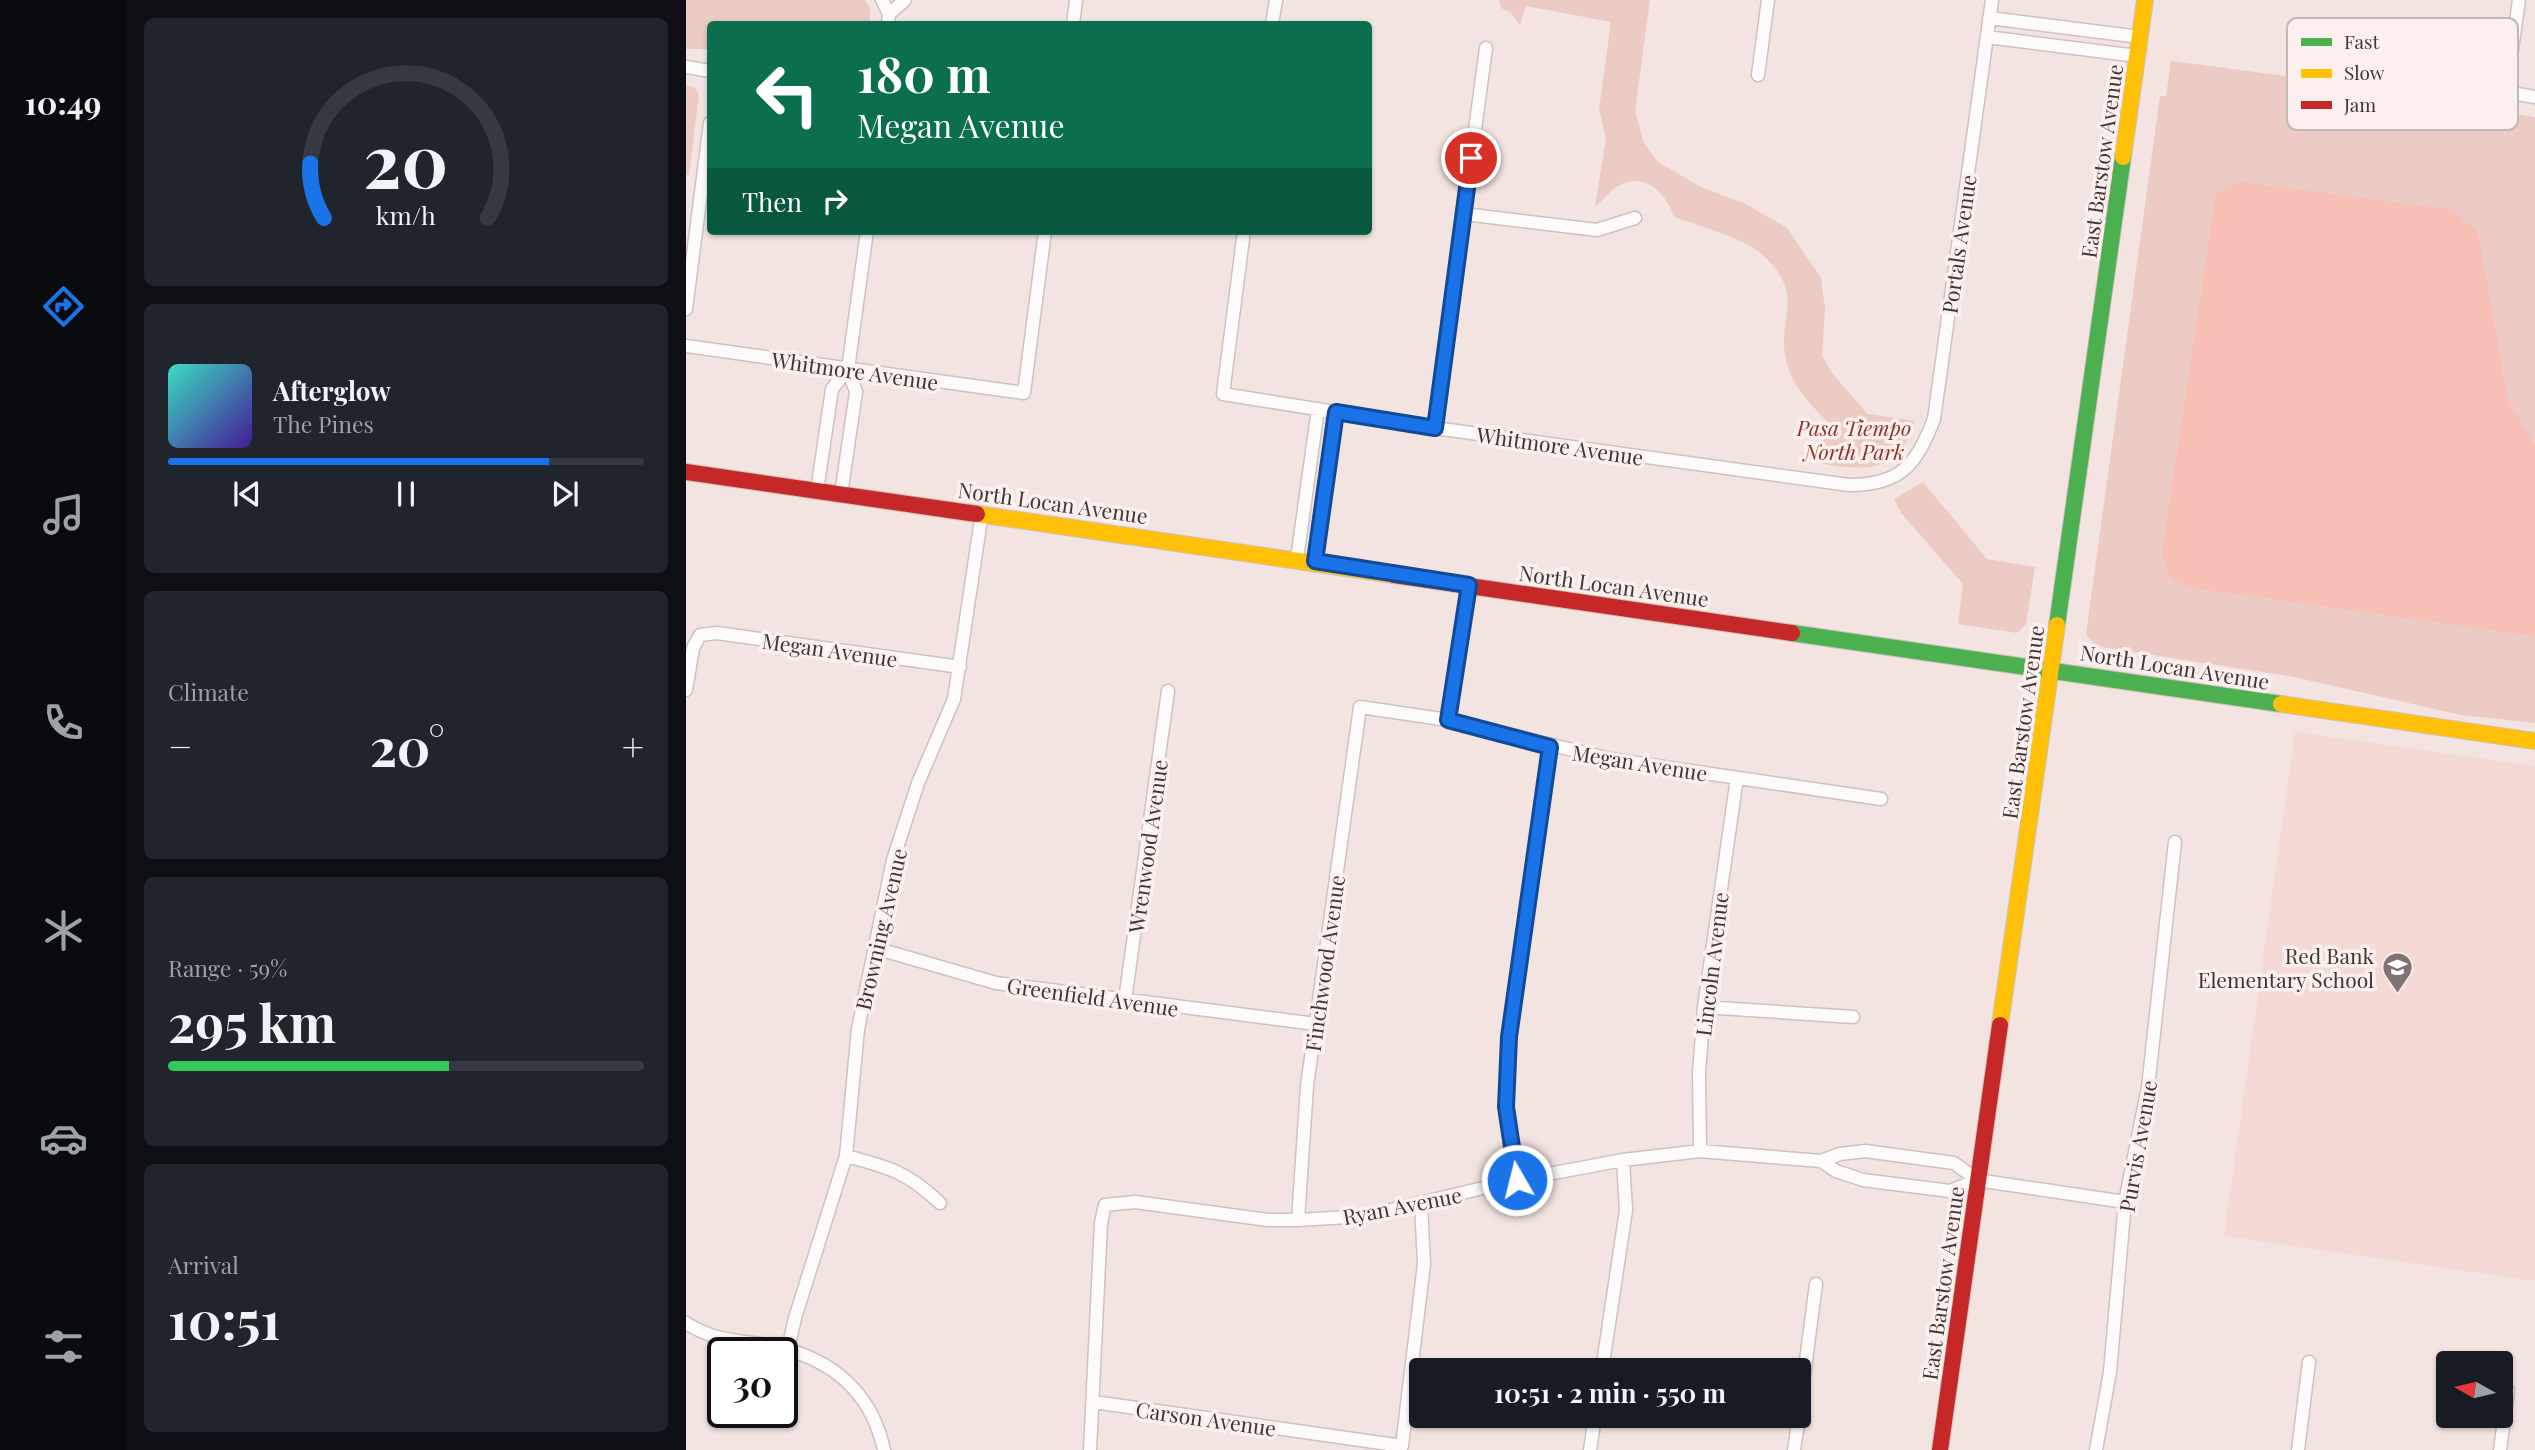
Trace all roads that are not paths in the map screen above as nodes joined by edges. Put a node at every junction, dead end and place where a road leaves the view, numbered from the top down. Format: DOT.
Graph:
graph roads {
  1 [pos="882,0"];
  2 [pos="905,0"];
  3 [pos="1076,0"];
  4 [pos="1276,0"];
  5 [pos="1768,0"];
  6 [pos="1992,0"];
  7 [pos="2145,0"];
  8 [pos="2518,0"];
  9 [pos="1989,18"];
  10 [pos="2515,18"];
  11 [pos="889,19"];
  12 [pos="1076,21"];
  13 [pos="1272,21"];
  14 [pos="1987,37"];
  15 [pos="2140,37"];
  16 [pos="1486,48"];
  17 [pos="2137,56"];
  18 [pos="686,67"];
  19 [pos="707,70"];
  20 [pos="1758,75"];
  21 [pos="707,146"];
  22 [pos="1464,214"];
  23 [pos="1635,218"];
  24 [pos="866,235"];
  25 [pos="1044,235"];
  26 [pos="1243,235"];
  27 [pos="686,309"];
  28 [pos="686,346"];
  29 [pos="848,369"];
  30 [pos="1318,409"];
  31 [pos="1336,412"];
  32 [pos="1435,428"];
  33 [pos="686,472"];
  34 [pos="1897,477"];
  35 [pos="817,491"];
  36 [pos="841,494"];
  37 [pos="982,513"];
  38 [pos="1297,559"];
  39 [pos="1315,561"];
  40 [pos="1469,585"];
  41 [pos="960,667"];
  42 [pos="2052,669"];
  43 [pos="686,690"];
  44 [pos="1168,691"];
  45 [pos="1360,707"];
  46 [pos="1448,720"];
  47 [pos="2535,741"];
  48 [pos="1550,747"];
  49 [pos="1737,778"];
  50 [pos="1881,799"];
  51 [pos="2175,842"];
  52 [pos="875,948"];
  53 [pos="1125,1000"];
  54 [pos="1704,1007"];
  55 [pos="1853,1017"];
  56 [pos="1316,1024"];
  57 [pos="1700,1151"];
  58 [pos="846,1156"];
  59 [pos="1623,1160"];
  60 [pos="1821,1161"];
  61 [pos="1517,1180"];
  62 [pos="1978,1181"];
  63 [pos="2125,1202"];
  64 [pos="940,1203"];
  65 [pos="1421,1204"];
  66 [pos="1298,1220"];
  67 [pos="1816,1284"];
  68 [pos="686,1322"];
  69 [pos="716,1337"];
  70 [pos="791,1337"];
  71 [pos="798,1353"];
  72 [pos="1604,1358"];
  73 [pos="1806,1358"];
  74 [pos="2309,1362"];
  75 [pos="1094,1402"];
  76 [pos="1593,1428"];
  77 [pos="1797,1428"];
  78 [pos="2503,1428"];
  79 [pos="884,1450"];
  80 [pos="1090,1450"];
  81 [pos="1590,1450"];
  82 [pos="1794,1450"];
  83 [pos="1940,1450"];
  84 [pos="2096,1450"];
  85 [pos="2298,1450"];
  86 [pos="2500,1450"];
  1 -- 11 [label="street"];
  2 -- 11 [label="street"];
  3 -- 12 [label="street"];
  4 -- 13 [label="street"];
  5 -- 20 [label="street"];
  6 -- 9 [label="street, Portals Avenue"];
  7 -- 15 [label="street, East Barstow Avenue"];
  8 -- 10 [label="street"];
  9 -- 14 [label="street, Portals Avenue"];
  9 -- 15 [label="street"];
  14 -- 17 [label="street"];
  14 -- 34 [label="street, Portals Avenue"];
  15 -- 17 [label="street, East Barstow Avenue"];
  16 -- 22 [label="street"];
  17 -- 42 [label="street, East Barstow Avenue"];
  18 -- 19 [label="street"];
  21 -- 27 [label="street"];
  22 -- 23 [label="street"];
  22 -- 32 [label="street"];
  24 -- 29 [label="street"];
  25 -- 29 [label="street, Whitmore Avenue"];
  26 -- 30 [label="street, Whitmore Avenue"];
  28 -- 29 [label="street, Whitmore Avenue"];
  29 -- 35 [label="street"];
  29 -- 36 [label="street"];
  30 -- 31 [label="street, Whitmore Avenue"];
  30 -- 38 [label="street"];
  31 -- 32 [label="street, Whitmore Avenue"];
  31 -- 39 [label="street"];
  32 -- 34 [label="street, Whitmore Avenue"];
  33 -- 35 [label="street, North Locan Avenue"];
  35 -- 36 [label="street, North Locan Avenue"];
  36 -- 37 [label="street, North Locan Avenue"];
  37 -- 38 [label="street, North Locan Avenue"];
  37 -- 41 [label="street, Browning Avenue"];
  38 -- 39 [label="street, North Locan Avenue"];
  39 -- 40 [label="street, North Locan Avenue"];
  40 -- 42 [label="street, North Locan Avenue"];
  40 -- 46 [label="street"];
  41 -- 43 [label="street, Megan Avenue"];
  41 -- 52 [label="street, Browning Avenue"];
  42 -- 47 [label="street, North Locan Avenue"];
  42 -- 62 [label="street, East Barstow Avenue"];
  44 -- 53 [label="street, Wrenwood Avenue"];
  45 -- 46 [label="street, Megan Avenue"];
  45 -- 56 [label="street, Finchwood Avenue"];
  46 -- 48 [label="street, Megan Avenue"];
  48 -- 49 [label="street, Megan Avenue"];
  48 -- 61 [label="street"];
  49 -- 50 [label="street, Megan Avenue"];
  49 -- 54 [label="street, Lincoln Avenue"];
  51 -- 63 [label="street, Purvis Avenue"];
  52 -- 53 [label="street, Greenfield Avenue"];
  52 -- 58 [label="street, Browning Avenue"];
  53 -- 56 [label="street, Greenfield Avenue"];
  54 -- 55 [label="street"];
  54 -- 57 [label="street, Lincoln Avenue"];
  56 -- 66 [label="street, Finchwood Avenue"];
  57 -- 59 [label="street, Ryan Avenue"];
  57 -- 60 [label="street, Ryan Avenue"];
  58 -- 64 [label="street"];
  58 -- 70 [label="street, Browning Avenue"];
  59 -- 61 [label="street, Ryan Avenue"];
  59 -- 72 [label="street"];
  60 -- 62 [label="street, Ryan Avenue"];
  60 -- 62 [label="street, Ryan Avenue"];
  61 -- 65 [label="street, Ryan Avenue"];
  62 -- 63 [label="street"];
  62 -- 83 [label="street, East Barstow Avenue"];
  63 -- 84 [label="street, Purvis Avenue"];
  65 -- 66 [label="street, Ryan Avenue"];
  65 -- 75 [label="street, Carson Avenue"];
  66 -- 75 [label="street, Ryan Avenue"];
  67 -- 73 [label="street"];
  68 -- 69 [label="street"];
  71 -- 79 [label="street"];
  74 -- 85 [label="street"];
  75 -- 80 [label="street"];
  76 -- 81 [label="street"];
  77 -- 82 [label="street"];
  78 -- 86 [label="street"];
}
